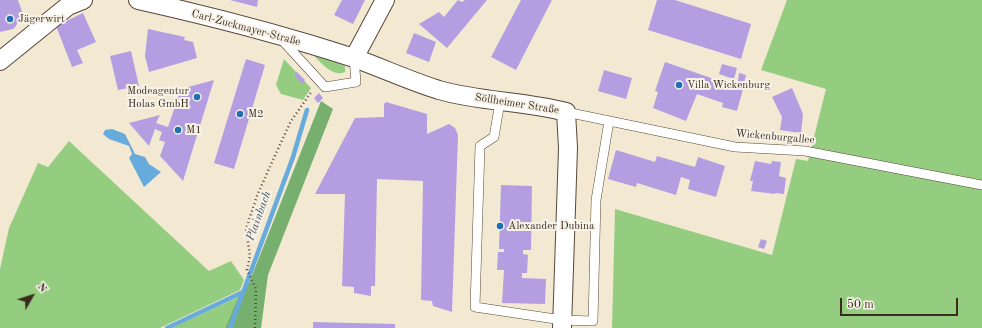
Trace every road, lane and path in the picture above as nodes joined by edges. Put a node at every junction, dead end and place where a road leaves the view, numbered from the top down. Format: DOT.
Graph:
graph roads {
  1 [pos="83,0"];
  2 [pos="138,0"];
  3 [pos="386,0"];
  4 [pos="278,36"];
  5 [pos="354,58"];
  6 [pos="0,61"];
  7 [pos="320,82"];
  8 [pos="500,102"];
  9 [pos="566,112"];
  10 [pos="609,121"];
  11 [pos="982,185"];
  12 [pos="562,324"];
  13 [pos="255,328"];
  1 -- 6 [label="street"];
  2 -- 4 [label="street, Carl-Zuckmayer-Straße"];
  3 -- 5 [label="street"];
  4 -- 5 [label="street, Carl-Zuckmayer-Straße"];
  4 -- 7 [label="lane"];
  5 -- 7 [label="lane"];
  5 -- 8 [label="street, Söllheimer Straße"];
  7 -- 13 [label="path"];
  8 -- 9 [label="street, Söllheimer Straße"];
  8 -- 12 [label="lane"];
  9 -- 10 [label="lane, Wickenburgallee"];
  9 -- 12 [label="street, Söllheimer Straße"];
  10 -- 11 [label="lane, Wickenburgallee"];
  10 -- 12 [label="lane"];
}
